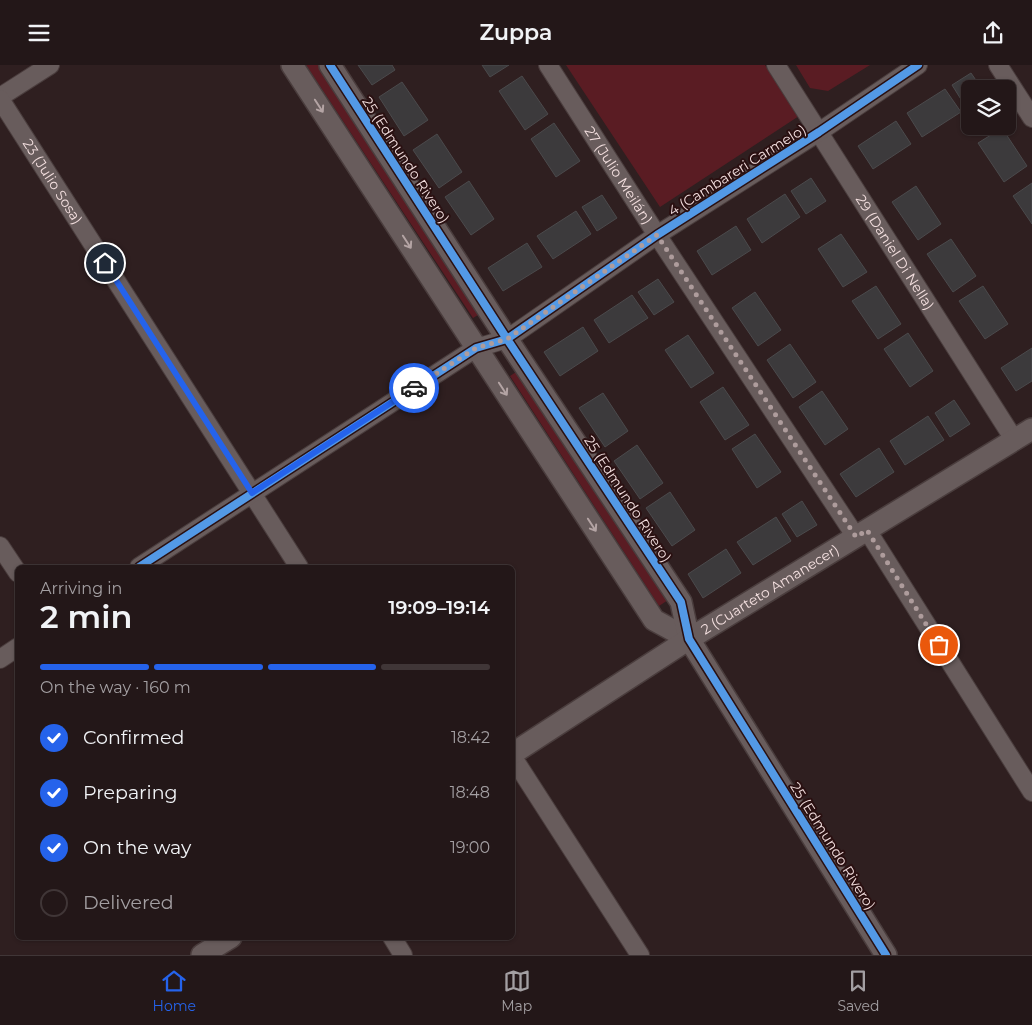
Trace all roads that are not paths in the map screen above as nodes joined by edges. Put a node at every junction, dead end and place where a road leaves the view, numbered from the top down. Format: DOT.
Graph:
graph roads {
  1 [pos="50,65"];
  2 [pos="292,65"];
  3 [pos="330,65"];
  4 [pos="548,65"];
  5 [pos="776,65"];
  6 [pos="918,65"];
  7 [pos="998,65"];
  8 [pos="0,98"];
  9 [pos="1032,118"];
  10 [pos="819,132"];
  11 [pos="657,235"];
  12 [pos="507,339"];
  13 [pos="476,348"];
  14 [pos="1026,436"];
  15 [pos="252,493"];
  16 [pos="861,534"];
  17 [pos="0,546"];
  18 [pos="142,565"];
  19 [pos="298,565"];
  20 [pos="15,568"];
  21 [pos="689,639"];
  22 [pos="15,649"];
  23 [pos="0,659"];
  24 [pos="515,753"];
  25 [pos="515,760"];
  26 [pos="1032,792"];
  27 [pos="226,940"];
  28 [pos="394,940"];
  29 [pos="202,955"];
  30 [pos="403,955"];
  31 [pos="640,955"];
  32 [pos="886,955"];
  1 -- 8 [label="street"];
  2 -- 13 [label="street, 25 (Edmundo Rivero), one-way"];
  3 -- 12 [label="street, 25 (Edmundo Rivero)"];
  4 -- 11 [label="street, 27 (Julio Meilán)"];
  5 -- 10 [label="street, 29 (Daniel Di Nella)"];
  6 -- 10 [label="street, 4 (Cambareri Carmelo)"];
  7 -- 9 [label="street"];
  8 -- 15 [label="street, 23 (Julio Sosa)"];
  10 -- 11 [label="street, 4 (Cambareri Carmelo)"];
  10 -- 14 [label="street, 29 (Daniel Di Nella)"];
  11 -- 12 [label="street, 4 (Cambareri Carmelo)"];
  11 -- 16 [label="street, 27 (Julio Meilán)"];
  12 -- 13 [label="street, 4 (Cambareri Carmelo)"];
  12 -- 21 [label="street, 25 (Edmundo Rivero)"];
  13 -- 15 [label="street, 4 (Cambareri Carmelo)"];
  13 -- 21 [label="street, 25 (Edmundo Rivero), one-way"];
  14 -- 16 [label="street, 2 (Cuarteto Amanecer)"];
  15 -- 18 [label="street, 4 (Cambareri Carmelo)"];
  15 -- 19 [label="street, 23 (Julio Sosa)"];
  16 -- 21 [label="street, 2 (Cuarteto Amanecer)"];
  16 -- 26 [label="street, 27 (Julio Meilán)"];
  17 -- 20 [label="street"];
  21 -- 24 [label="street, 2 (Cuarteto Amanecer)"];
  21 -- 32 [label="street, 25 (Edmundo Rivero)"];
  22 -- 23 [label="street"];
  25 -- 31 [label="street"];
  27 -- 29 [label="street"];
  28 -- 30 [label="street"];
}
